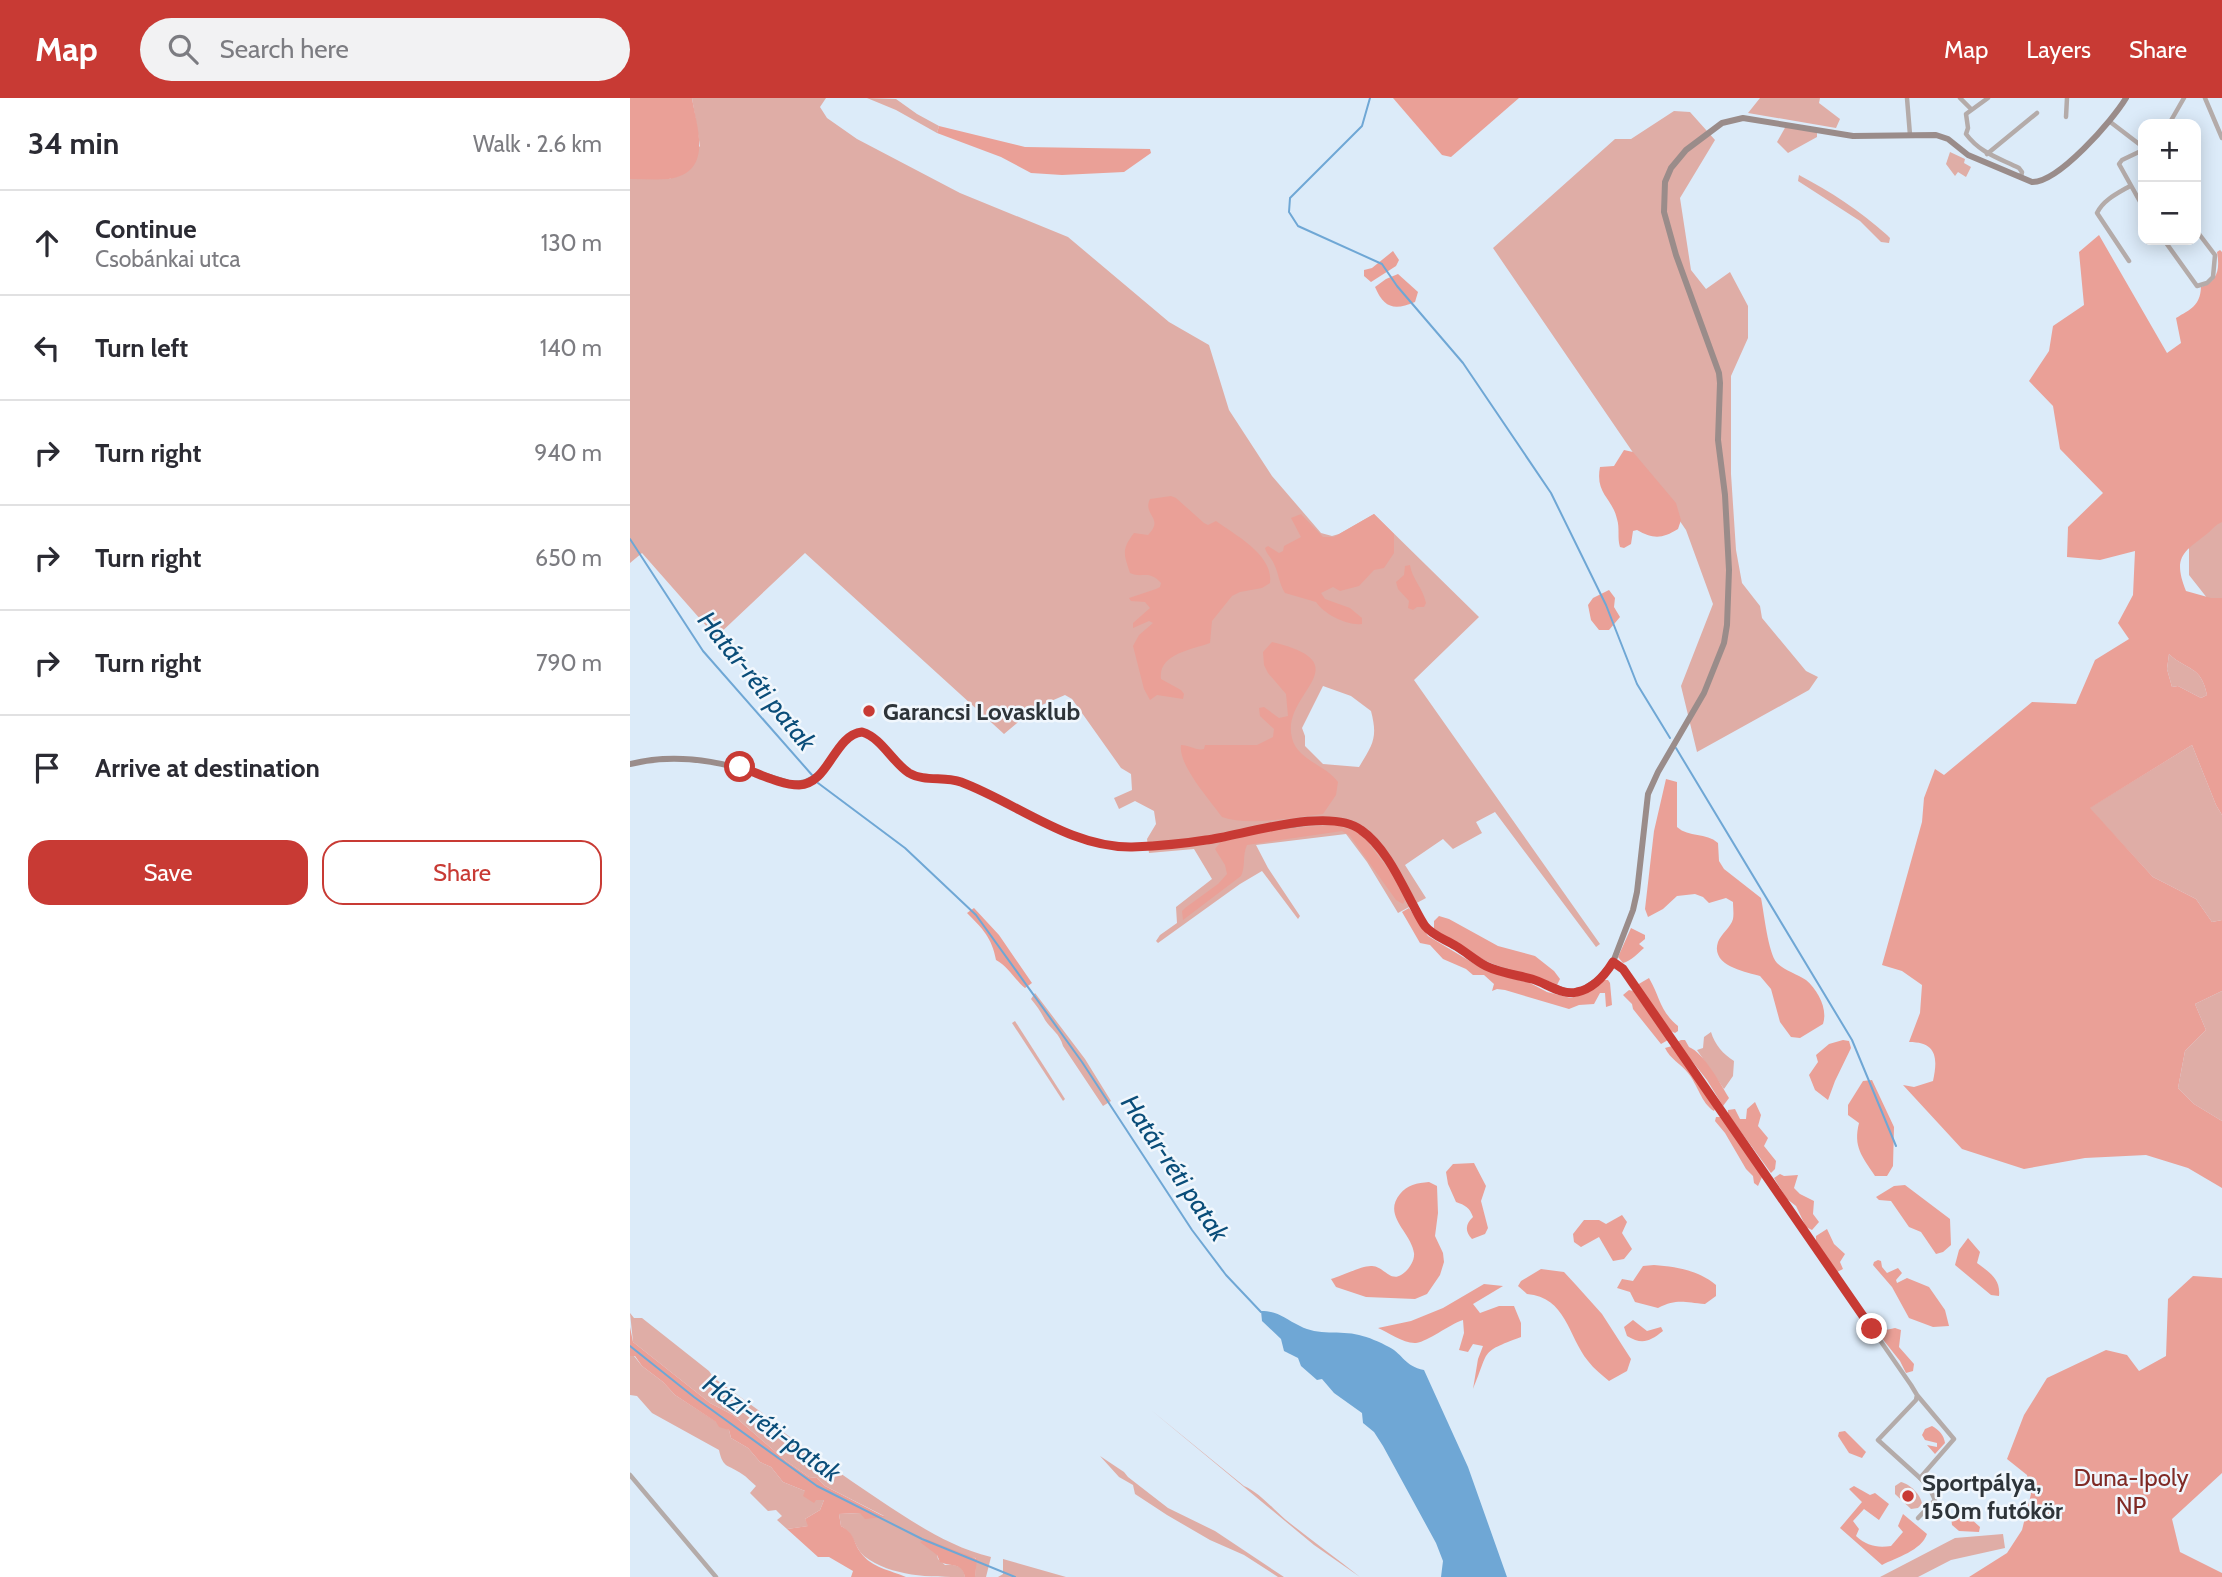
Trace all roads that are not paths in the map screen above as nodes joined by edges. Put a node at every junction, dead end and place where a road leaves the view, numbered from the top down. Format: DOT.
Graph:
graph roads {
  1 [pos="1908,98"];
  2 [pos="1960,98"];
  3 [pos="1988,98"];
  4 [pos="2067,98"];
  5 [pos="2126,98"];
  6 [pos="2184,98"];
  7 [pos="2205,98"];
  8 [pos="1972,110"];
  9 [pos="2037,113"];
  10 [pos="2066,117"];
  11 [pos="2172,119"];
  12 [pos="2109,121"];
  13 [pos="1910,135"];
  14 [pos="2222,138"];
  15 [pos="2138,145"];
  16 [pos="2138,152"];
  17 [pos="1987,154"];
  18 [pos="2021,177"];
  19 [pos="2130,186"];
  20 [pos="2138,198"];
  21 [pos="2201,237"];
  22 [pos="2168,245"];
  23 [pos="2130,261"];
  24 [pos="630,764"];
  25 [pos="1613,962"];
  26 [pos="1917,1395"];
  27 [pos="630,1475"];
  28 [pos="1920,1478"];
  29 [pos="1918,1518"];
  30 [pos="716,1577"];
  1 -- 13 [label="street"];
  2 -- 8 [label="street"];
  3 -- 8 [label="street"];
  4 -- 10 [label="street"];
  5 -- 12 [label="main road"];
  6 -- 11 [label="street"];
  7 -- 14 [label="street"];
  8 -- 17 [label="street"];
  9 -- 17 [label="street"];
  12 -- 15 [label="street"];
  12 -- 18 [label="main road"];
  13 -- 18 [label="main road"];
  13 -- 25 [label="main road"];
  16 -- 19 [label="street"];
  17 -- 18 [label="street"];
  19 -- 20 [label="street"];
  19 -- 23 [label="street"];
  21 -- 22 [label="street"];
  24 -- 25 [label="main road"];
  25 -- 26 [label="street"];
  26 -- 28 [label="street"];
  26 -- 28 [label="street"];
  27 -- 30 [label="street"];
  28 -- 29 [label="street"];
}
